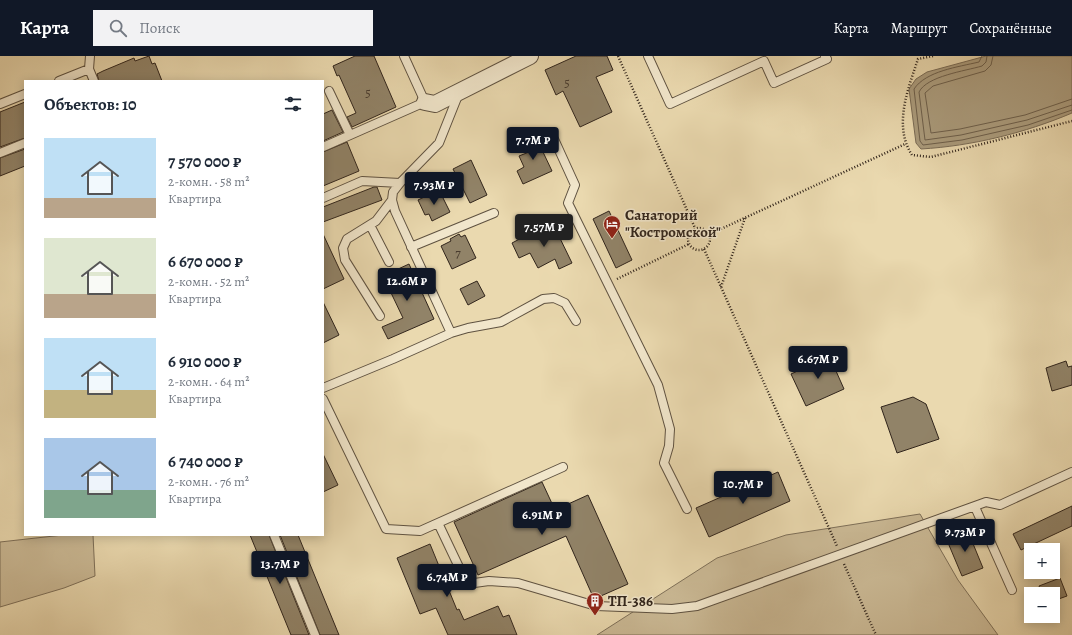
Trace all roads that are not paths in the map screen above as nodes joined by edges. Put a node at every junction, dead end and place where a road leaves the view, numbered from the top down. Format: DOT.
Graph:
graph roads {
  1 [pos="90,56"];
  2 [pos="404,56"];
  3 [pos="530,56"];
  4 [pos="648,56"];
  5 [pos="825,56"];
  6 [pos="89,69"];
  7 [pos="62,80"];
  8 [pos="94,80"];
  9 [pos="329,91"];
  10 [pos="460,91"];
  11 [pos="24,94"];
  12 [pos="425,102"];
  13 [pos="0,104"];
  14 [pos="350,135"];
  15 [pos="554,139"];
  16 [pos="24,143"];
  17 [pos="324,148"];
  18 [pos="0,153"];
  19 [pos="400,183"];
  20 [pos="324,198"];
  21 [pos="392,200"];
  22 [pos="494,214"];
  23 [pos="370,225"];
  24 [pos="411,246"];
  25 [pos="389,262"];
  26 [pos="380,316"];
  27 [pos="576,321"];
  28 [pos="451,333"];
  29 [pos="324,388"];
  30 [pos="324,401"];
  31 [pos="563,467"];
  32 [pos="1072,472"];
  33 [pos="975,507"];
  34 [pos="687,509"];
  35 [pos="438,523"];
  36 [pos="274,536"];
  37 [pos="1012,590"];
  38 [pos="314,635"];
  1 -- 6 [label="lane"];
  2 -- 12 [label="lane"];
  3 -- 10 [label="street"];
  4 -- 5 [label="lane"];
  6 -- 7 [label="lane"];
  6 -- 8 [label="lane"];
  9 -- 14 [label="lane"];
  10 -- 12 [label="street"];
  10 -- 19 [label="lane"];
  11 -- 13 [label="lane"];
  12 -- 14 [label="lane"];
  14 -- 17 [label="lane"];
  15 -- 34 [label="lane"];
  16 -- 18 [label="lane"];
  19 -- 20 [label="lane"];
  19 -- 21 [label="lane"];
  21 -- 23 [label="lane"];
  21 -- 24 [label="lane"];
  22 -- 24 [label="lane"];
  23 -- 25 [label="lane"];
  23 -- 26 [label="lane"];
  24 -- 28 [label="lane"];
  27 -- 28 [label="lane"];
  28 -- 29 [label="lane"];
  30 -- 35 [label="lane"];
  31 -- 35 [label="lane"];
  32 -- 33 [label="lane"];
  33 -- 35 [label="lane"];
  33 -- 37 [label="lane"];
  36 -- 38 [label="lane"];
}
